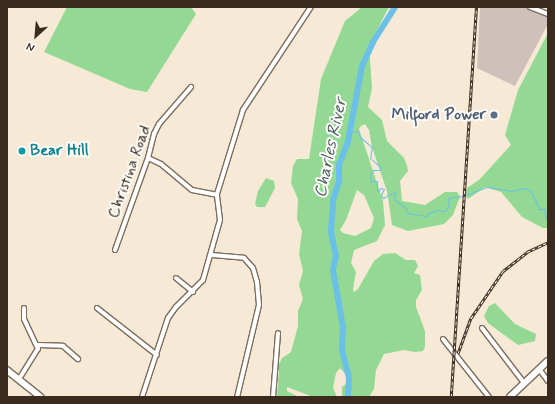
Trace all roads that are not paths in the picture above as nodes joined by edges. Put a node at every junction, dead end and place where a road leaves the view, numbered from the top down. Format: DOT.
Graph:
graph roads {
  1 [pos="304,7"];
  2 [pos="530,7"];
  3 [pos="310,8"];
  4 [pos="548,14"];
  5 [pos="191,87"];
  6 [pos="148,158"];
  7 [pos="217,195"];
  8 [pos="115,250"];
  9 [pos="212,255"];
  10 [pos="176,278"];
  11 [pos="193,292"];
  12 [pos="24,308"];
  13 [pos="97,308"];
  14 [pos="482,328"];
  15 [pos="278,332"];
  16 [pos="443,339"];
  17 [pos="38,345"];
  18 [pos="157,355"];
  19 [pos="78,359"];
  20 [pos="548,361"];
  21 [pos="540,369"];
  22 [pos="7,370"];
  23 [pos="19,379"];
  24 [pos="548,381"];
  25 [pos="524,384"];
  26 [pos="41,397"];
  27 [pos="142,397"];
  28 [pos="237,397"];
  29 [pos="273,397"];
  30 [pos="489,397"];
  31 [pos="510,397"];
  1 -- 3 [label="street"];
  2 -- 4 [label="street"];
  3 -- 7 [label="street"];
  5 -- 6 [label="street, Christina Road"];
  6 -- 7 [label="street"];
  6 -- 8 [label="street, Christina Road"];
  7 -- 9 [label="street"];
  9 -- 11 [label="street"];
  9 -- 28 [label="street"];
  10 -- 11 [label="street"];
  11 -- 18 [label="street"];
  12 -- 17 [label="street"];
  13 -- 18 [label="street"];
  14 -- 25 [label="street"];
  15 -- 29 [label="street"];
  16 -- 30 [label="street"];
  17 -- 19 [label="street"];
  17 -- 23 [label="street"];
  18 -- 27 [label="street"];
  20 -- 21 [label="main road"];
  21 -- 24 [label="street"];
  21 -- 25 [label="main road"];
  22 -- 23 [label="main road"];
  23 -- 26 [label="main road"];
  25 -- 31 [label="main road"];
}
